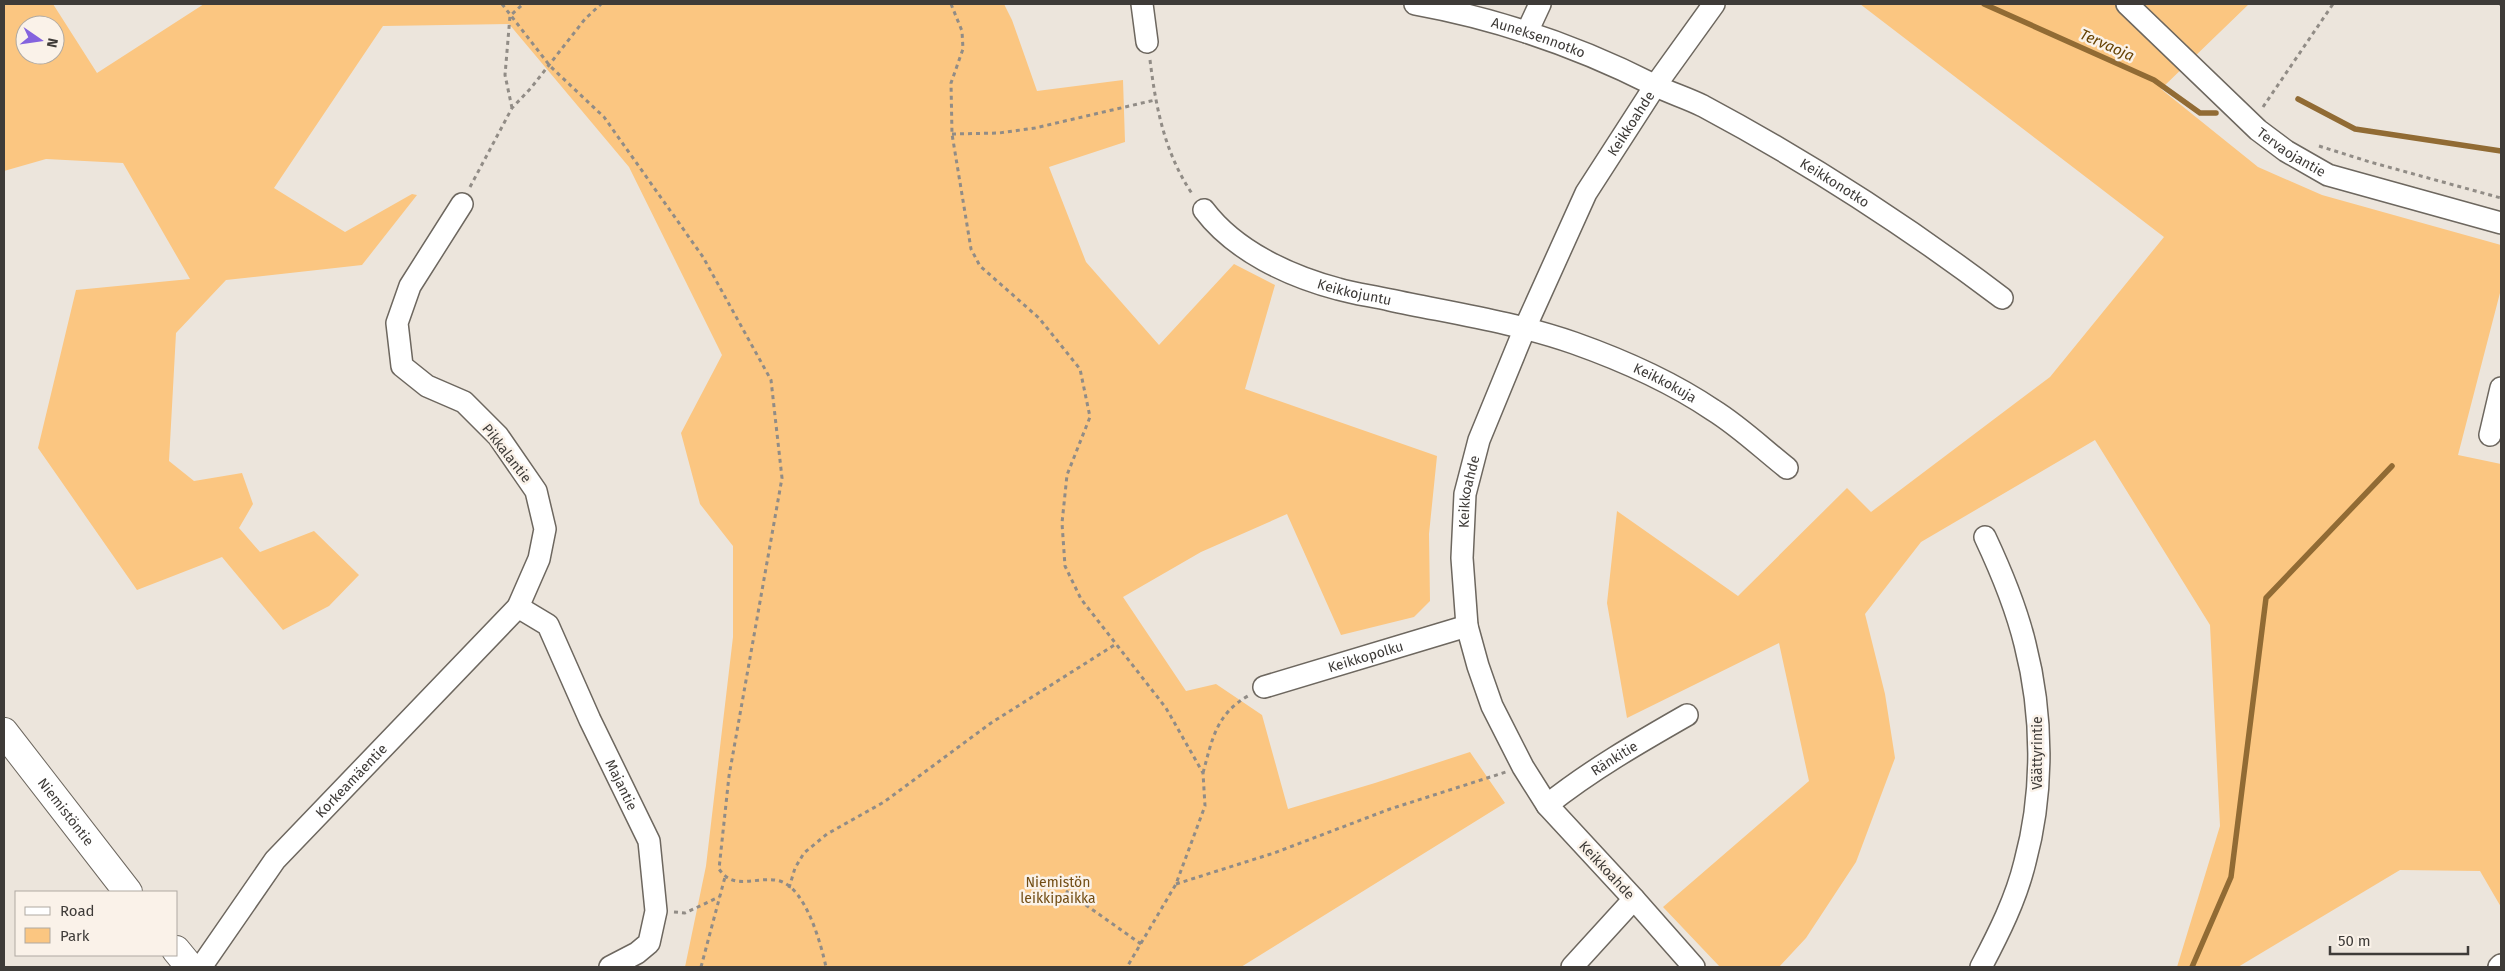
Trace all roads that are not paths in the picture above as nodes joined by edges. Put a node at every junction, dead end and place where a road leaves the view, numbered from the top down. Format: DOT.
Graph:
graph roads {
  1 [pos="1142,4"];
  2 [pos="1415,4"];
  3 [pos="1540,4"];
  4 [pos="1714,4"];
  5 [pos="2127,4"];
  6 [pos="1527,32"];
  7 [pos="1147,42"];
  8 [pos="1655,86"];
  9 [pos="462,204"];
  10 [pos="1204,210"];
  11 [pos="2501,223"];
  12 [pos="2002,298"];
  13 [pos="1525,328"];
  14 [pos="2501,388"];
  15 [pos="2490,435"];
  16 [pos="1787,468"];
  17 [pos="1985,537"];
  18 [pos="518,607"];
  19 [pos="1467,626"];
  20 [pos="1264,687"];
  21 [pos="1687,715"];
  22 [pos="4,732"];
  23 [pos="1546,805"];
  24 [pos="127,891"];
  25 [pos="1634,899"];
  26 [pos="178,952"];
  27 [pos="190,967"];
  28 [pos="201,967"];
  29 [pos="610,967"];
  30 [pos="1572,967"];
  31 [pos="1694,967"];
  32 [pos="1981,967"];
  1 -- 7 [label="street"];
  2 -- 6 [label="street, Auneksennotko"];
  3 -- 6 [label="street"];
  4 -- 8 [label="street, Keikkoahde"];
  5 -- 11 [label="street, Tervaojantie"];
  6 -- 8 [label="street, Auneksennotko"];
  8 -- 12 [label="street, Keikkonotko"];
  8 -- 13 [label="street, Keikkoahde"];
  9 -- 18 [label="street, Pikkalantie"];
  10 -- 13 [label="street, Keikkojuntu"];
  13 -- 16 [label="street, Keikkokuja"];
  13 -- 19 [label="street, Keikkoahde"];
  14 -- 15 [label="street"];
  17 -- 32 [label="street, Väättyrintie"];
  18 -- 28 [label="street, Korkeamäentie"];
  18 -- 29 [label="street, Majantie"];
  19 -- 20 [label="street, Keikkopolku"];
  19 -- 23 [label="street, Keikkoahde"];
  21 -- 23 [label="street, Ränkitie"];
  22 -- 24 [label="street, Niemistöntie"];
  23 -- 25 [label="street, Keikkoahde"];
  25 -- 30 [label="street"];
  25 -- 31 [label="street, Keikkoahde"];
  26 -- 27 [label="street"];
}
